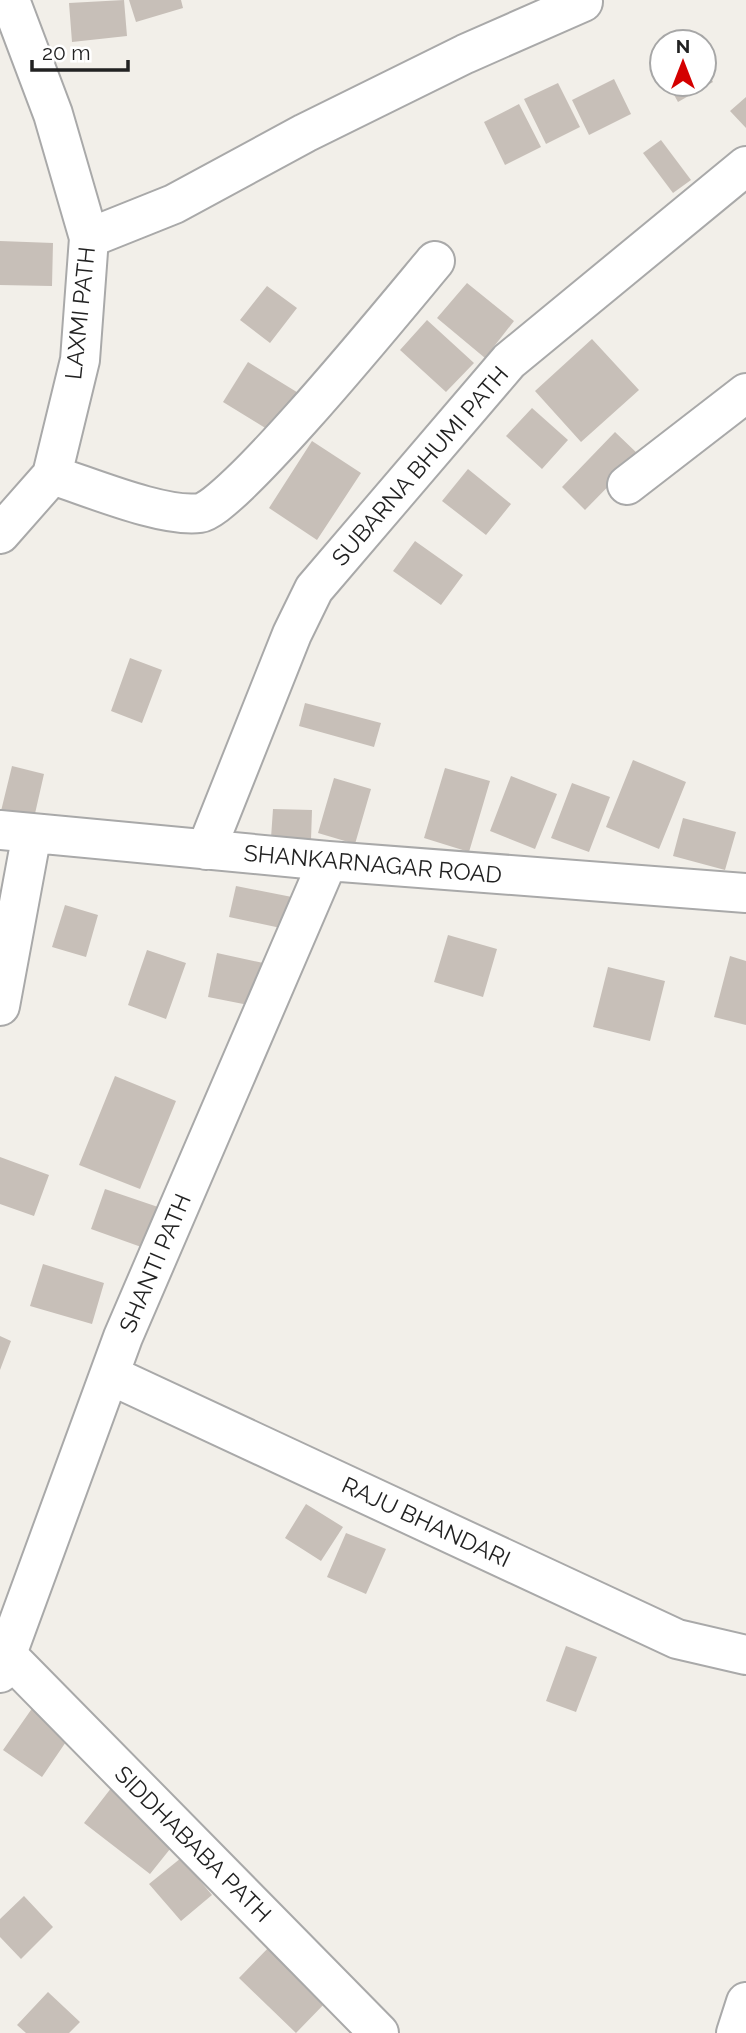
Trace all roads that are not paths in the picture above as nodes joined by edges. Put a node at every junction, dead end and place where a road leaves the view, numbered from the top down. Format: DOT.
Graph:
graph roads {
  1 [pos="10,0"];
  2 [pos="583,2"];
  3 [pos="746,166"];
  4 [pos="89,237"];
  5 [pos="435,261"];
  6 [pos="746,393"];
  7 [pos="52,475"];
  8 [pos="627,485"];
  9 [pos="0,534"];
  10 [pos="16,832"];
  11 [pos="206,850"];
  12 [pos="328,861"];
  13 [pos="746,893"];
  14 [pos="0,1006"];
  15 [pos="110,1375"];
  16 [pos="746,1656"];
  17 [pos="3,1664"];
  18 [pos="746,2002"];
  19 [pos="379,2033"];
  20 [pos="736,2033"];
  1 -- 4 [label="street, LAXMI PATH"];
  2 -- 4 [label="street"];
  3 -- 11 [label="street, SUBARNA BHUMI PATH"];
  4 -- 7 [label="street, LAXMI PATH"];
  5 -- 7 [label="street"];
  6 -- 8 [label="street"];
  7 -- 9 [label="street, LAXMI PATH"];
  10 -- 11 [label="street, SHANKARNAGAR ROAD"];
  10 -- 14 [label="street"];
  11 -- 12 [label="street, SHANKARNAGAR ROAD"];
  12 -- 13 [label="street, SHANKARNAGAR ROAD"];
  12 -- 15 [label="street, SHANTI PATH"];
  15 -- 16 [label="street, RAJU BHANDARI"];
  15 -- 17 [label="street, SHANTI PATH"];
  17 -- 19 [label="street, SIDDHABABA PATH"];
  18 -- 20 [label="street"];
}
